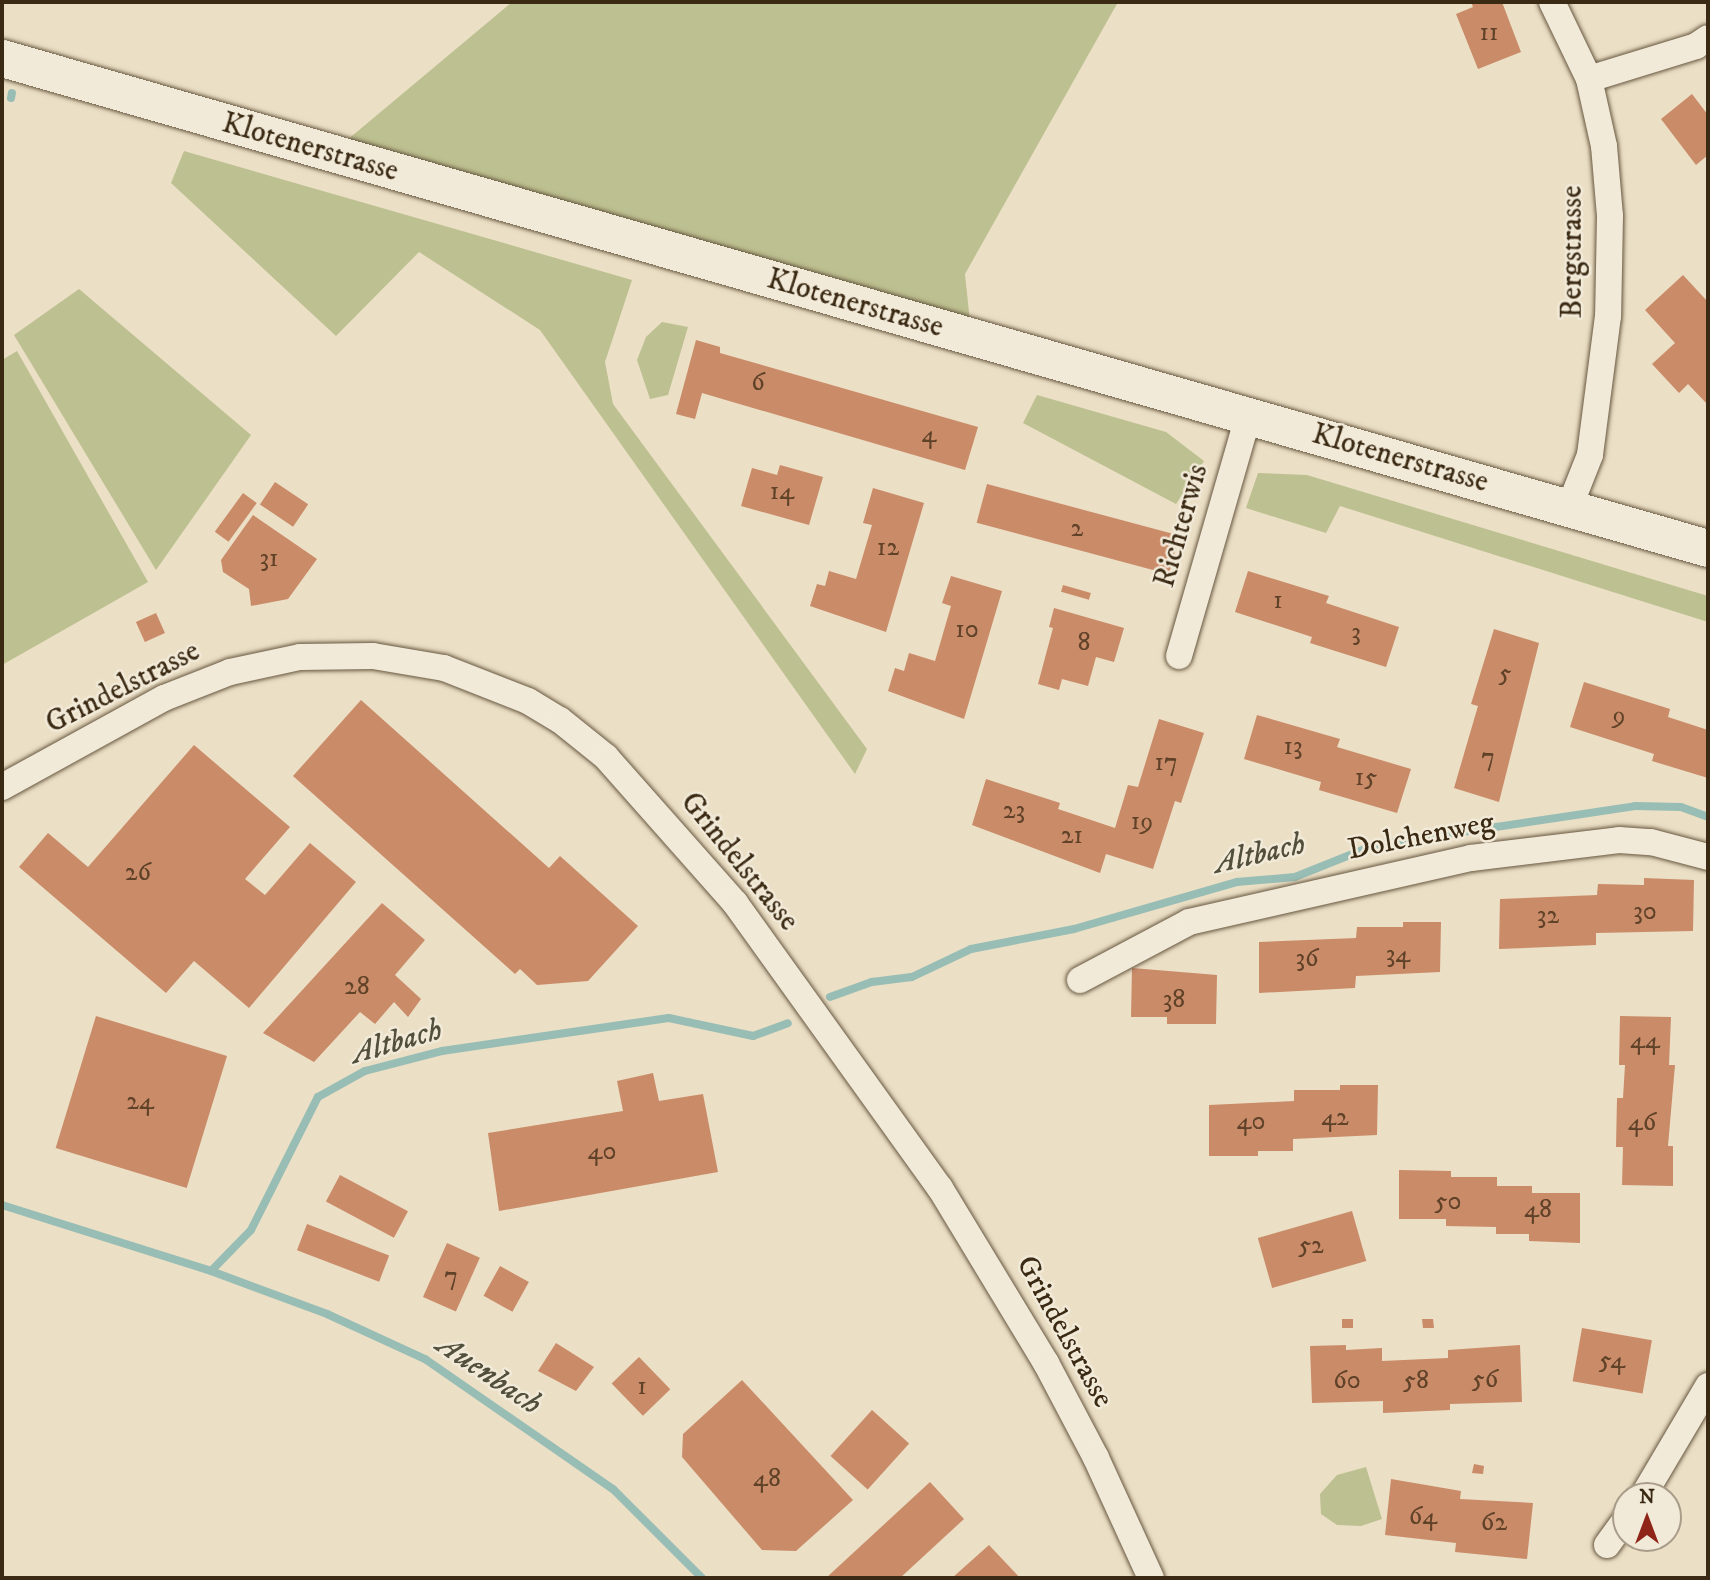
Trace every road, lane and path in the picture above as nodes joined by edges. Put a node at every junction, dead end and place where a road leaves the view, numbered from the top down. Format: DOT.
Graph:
graph roads {
  1 [pos="1552,2"];
  2 [pos="1704,48"];
  3 [pos="2,58"];
  4 [pos="1589,79"];
  5 [pos="1249,414"];
  6 [pos="1569,508"];
  7 [pos="1708,548"];
  8 [pos="1179,656"];
  9 [pos="2,787"];
  10 [pos="1708,857"];
  11 [pos="1080,980"];
  12 [pos="1708,1386"];
  13 [pos="1651,1482"];
  14 [pos="1612,1538"];
  15 [pos="1607,1545"];
  16 [pos="1151,1578"];
  1 -- 4 [label="street, Bergstrasse"];
  2 -- 4 [label="street"];
  3 -- 5 [label="main road, Klotenerstrasse"];
  4 -- 6 [label="street, Bergstrasse"];
  5 -- 6 [label="main road, Klotenerstrasse"];
  5 -- 8 [label="street, Richterwis"];
  6 -- 7 [label="main road, Klotenerstrasse"];
  9 -- 16 [label="street, Grindelstrasse"];
  10 -- 11 [label="street, Dolchenweg"];
  12 -- 13 [label="street"];
  14 -- 15 [label="street"];
}
